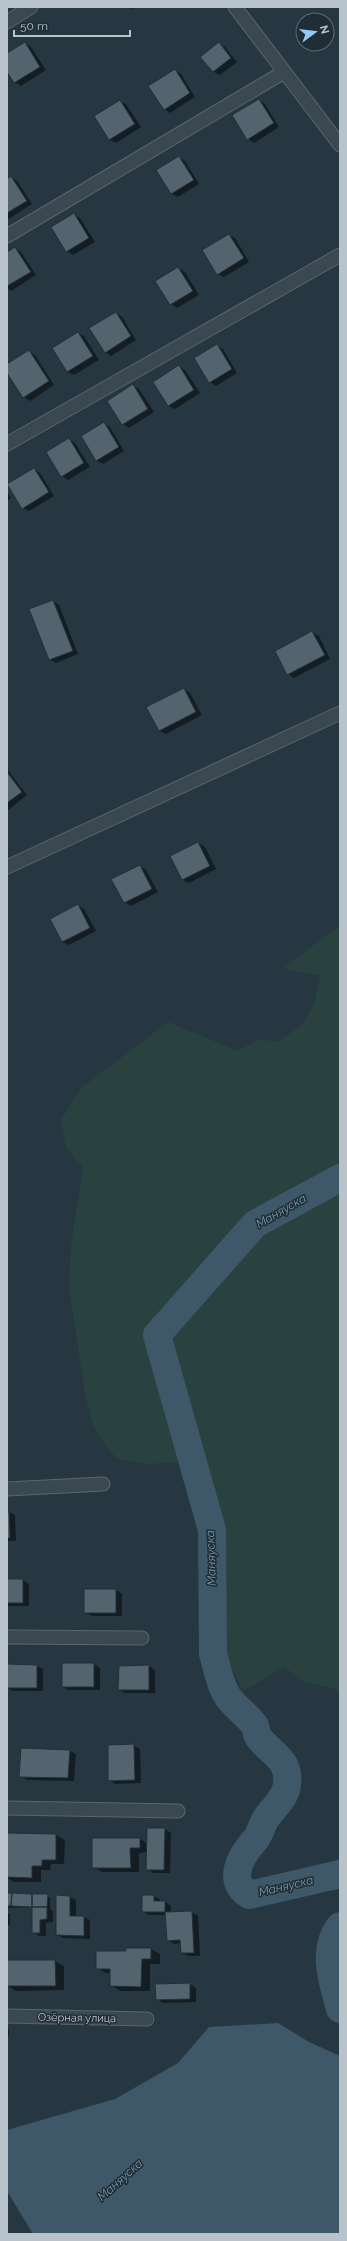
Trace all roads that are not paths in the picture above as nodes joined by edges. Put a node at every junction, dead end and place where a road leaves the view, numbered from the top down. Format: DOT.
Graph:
graph roads {
  1 [pos="32,7"];
  2 [pos="235,7"];
  3 [pos="7,22"];
  4 [pos="284,72"];
  5 [pos="340,145"];
  6 [pos="7,236"];
  7 [pos="340,255"];
  8 [pos="7,444"];
  9 [pos="340,713"];
  10 [pos="7,867"];
  11 [pos="103,1484"];
  12 [pos="7,1489"];
  13 [pos="7,1637"];
  14 [pos="142,1638"];
  15 [pos="7,1808"];
  16 [pos="178,1811"];
  17 [pos="7,2016"];
  18 [pos="147,2020"];
  1 -- 3 [label="street"];
  2 -- 4 [label="street"];
  4 -- 5 [label="street"];
  4 -- 6 [label="street"];
  7 -- 8 [label="street"];
  9 -- 10 [label="street"];
  11 -- 12 [label="street"];
  13 -- 14 [label="street"];
  15 -- 16 [label="street"];
  17 -- 18 [label="street, Озёрная улица"];
}
